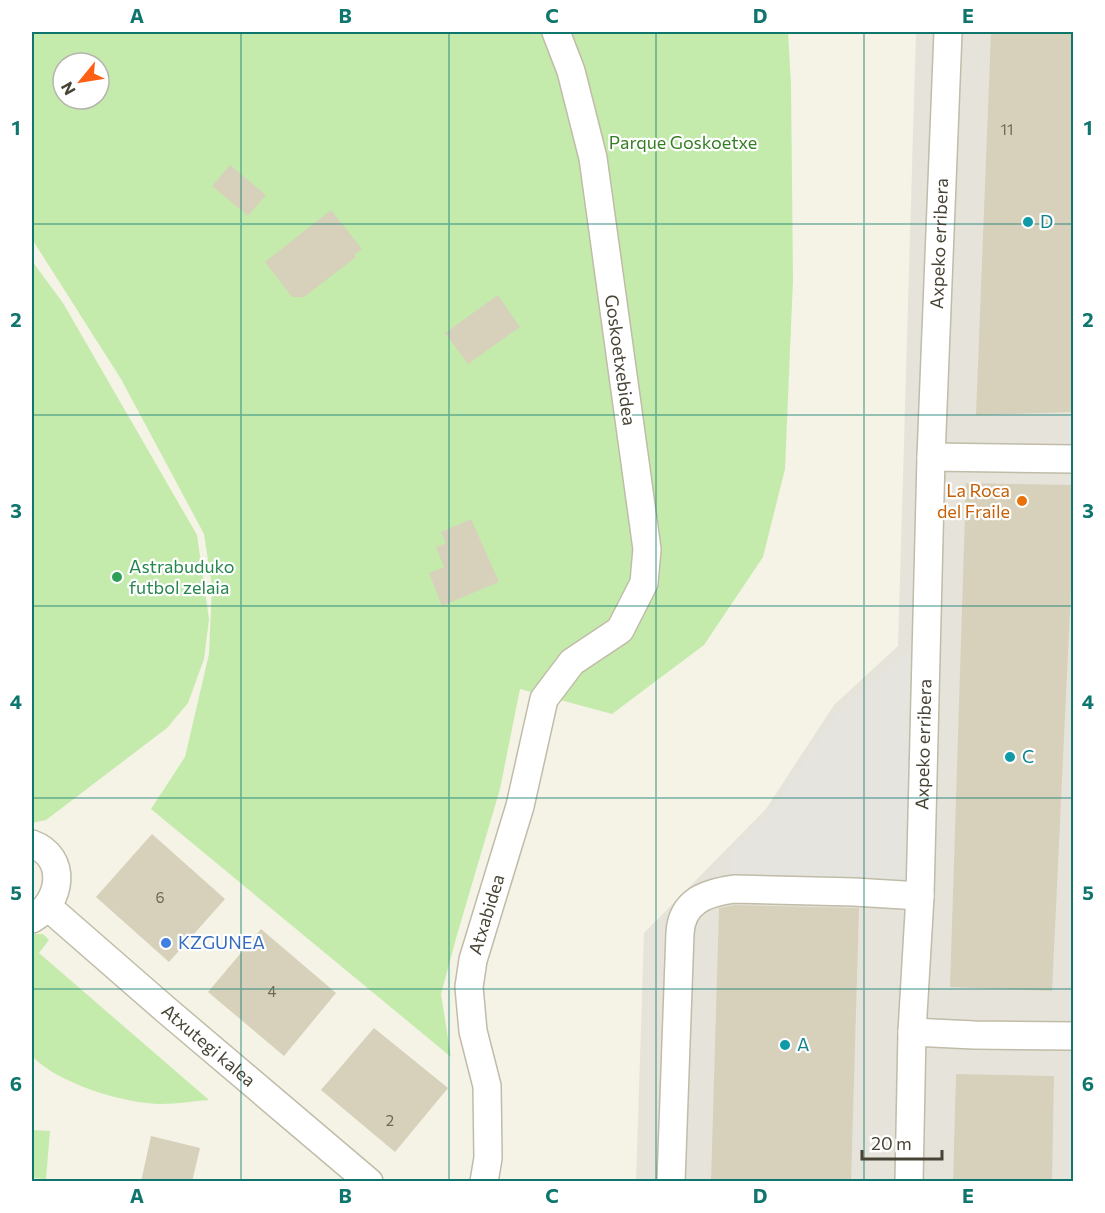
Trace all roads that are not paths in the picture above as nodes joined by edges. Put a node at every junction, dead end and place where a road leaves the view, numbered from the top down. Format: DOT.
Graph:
graph roads {
  1 [pos="556,32"];
  2 [pos="948,32"];
  3 [pos="931,457"];
  4 [pos="1074,459"];
  5 [pos="572,662"];
  6 [pos="32,844"];
  7 [pos="920,896"];
  8 [pos="40,913"];
  9 [pos="912,1032"];
  10 [pos="1074,1036"];
  11 [pos="369,1182"];
  12 [pos="484,1182"];
  13 [pos="672,1182"];
  14 [pos="909,1182"];
  1 -- 5 [label="street, Goskoetxebidea"];
  2 -- 3 [label="street, Axpeko erribera"];
  3 -- 4 [label="street"];
  3 -- 7 [label="street, Axpeko erribera"];
  5 -- 12 [label="street, Atxabidea"];
  6 -- 8 [label="street"];
  7 -- 9 [label="street, Axpeko erribera"];
  7 -- 13 [label="street"];
  8 -- 11 [label="street, Atxutegi kalea"];
  9 -- 10 [label="street"];
  9 -- 14 [label="street, Axpeko erribera"];
}
